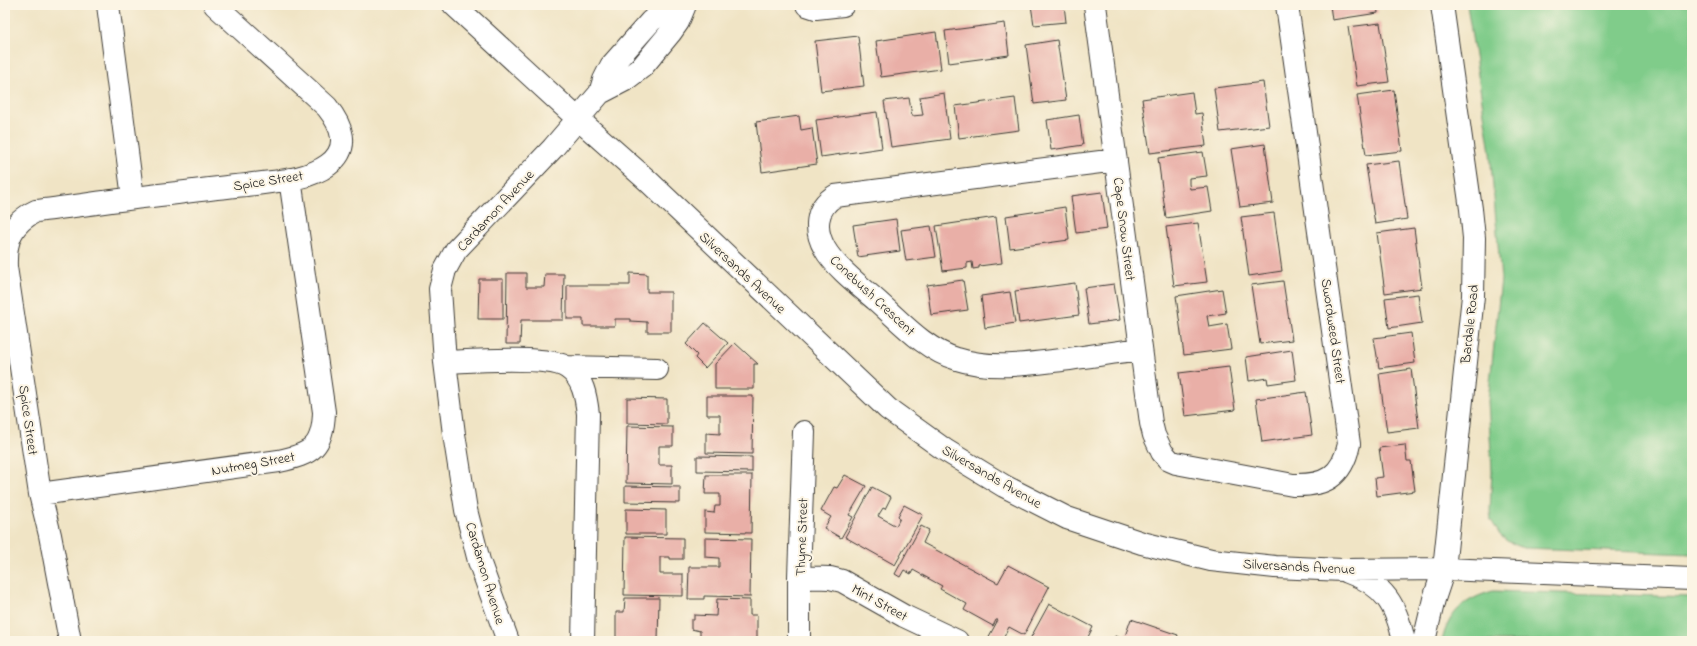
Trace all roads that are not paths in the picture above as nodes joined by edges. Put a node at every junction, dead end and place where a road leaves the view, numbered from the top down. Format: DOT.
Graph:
graph roads {
  1 [pos="108,5"];
  2 [pos="215,5"];
  3 [pos="454,5"];
  4 [pos="670,5"];
  5 [pos="685,5"];
  6 [pos="807,5"];
  7 [pos="843,5"];
  8 [pos="1095,5"];
  9 [pos="1287,5"];
  10 [pos="1442,5"];
  11 [pos="647,25"];
  12 [pos="665,39"];
  13 [pos="600,93"];
  14 [pos="578,119"];
  15 [pos="1116,160"];
  16 [pos="290,180"];
  17 [pos="133,198"];
  18 [pos="1140,350"];
  19 [pos="445,362"];
  20 [pos="568,367"];
  21 [pos="656,369"];
  22 [pos="804,432"];
  23 [pos="1162,452"];
  24 [pos="40,494"];
  25 [pos="1444,569"];
  26 [pos="1343,570"];
  27 [pos="799,577"];
  28 [pos="1692,579"];
  29 [pos="70,641"];
  30 [pos="508,641"];
  31 [pos="584,641"];
  32 [pos="799,641"];
  33 [pos="956,641"];
  34 [pos="1404,641"];
  35 [pos="1424,641"];
  1 -- 17 [label="street"];
  2 -- 16 [label="street, Spice Street"];
  3 -- 14 [label="street, Silversands Avenue"];
  4 -- 11 [label="street"];
  5 -- 12 [label="street"];
  6 -- 7 [label="street"];
  8 -- 15 [label="street, Cape Snow Street"];
  9 -- 23 [label="street, Swordweed Street"];
  10 -- 25 [label="street, Bardale Road"];
  11 -- 12 [label="street"];
  11 -- 13 [label="street"];
  12 -- 13 [label="street"];
  13 -- 14 [label="street, Cardamon Avenue"];
  14 -- 19 [label="street, Cardamon Avenue"];
  14 -- 26 [label="street, Silversands Avenue"];
  15 -- 18 [label="street, Cape Snow Street"];
  15 -- 18 [label="street, Conebush Crescent"];
  16 -- 17 [label="street, Spice Street"];
  16 -- 24 [label="street, Nutmeg Street"];
  17 -- 24 [label="street, Spice Street"];
  18 -- 23 [label="street, Cape Snow Street"];
  19 -- 20 [label="street"];
  19 -- 30 [label="street, Cardamon Avenue"];
  20 -- 21 [label="street"];
  20 -- 31 [label="street"];
  22 -- 27 [label="street, Thyme Street"];
  24 -- 29 [label="street, Spice Street"];
  25 -- 26 [label="street, Silversands Avenue"];
  25 -- 28 [label="street, Silversands Avenue"];
  25 -- 35 [label="street, Bardale Road"];
  26 -- 34 [label="street"];
  27 -- 32 [label="street, Thyme Street"];
  27 -- 33 [label="street, Mint Street"];
}
